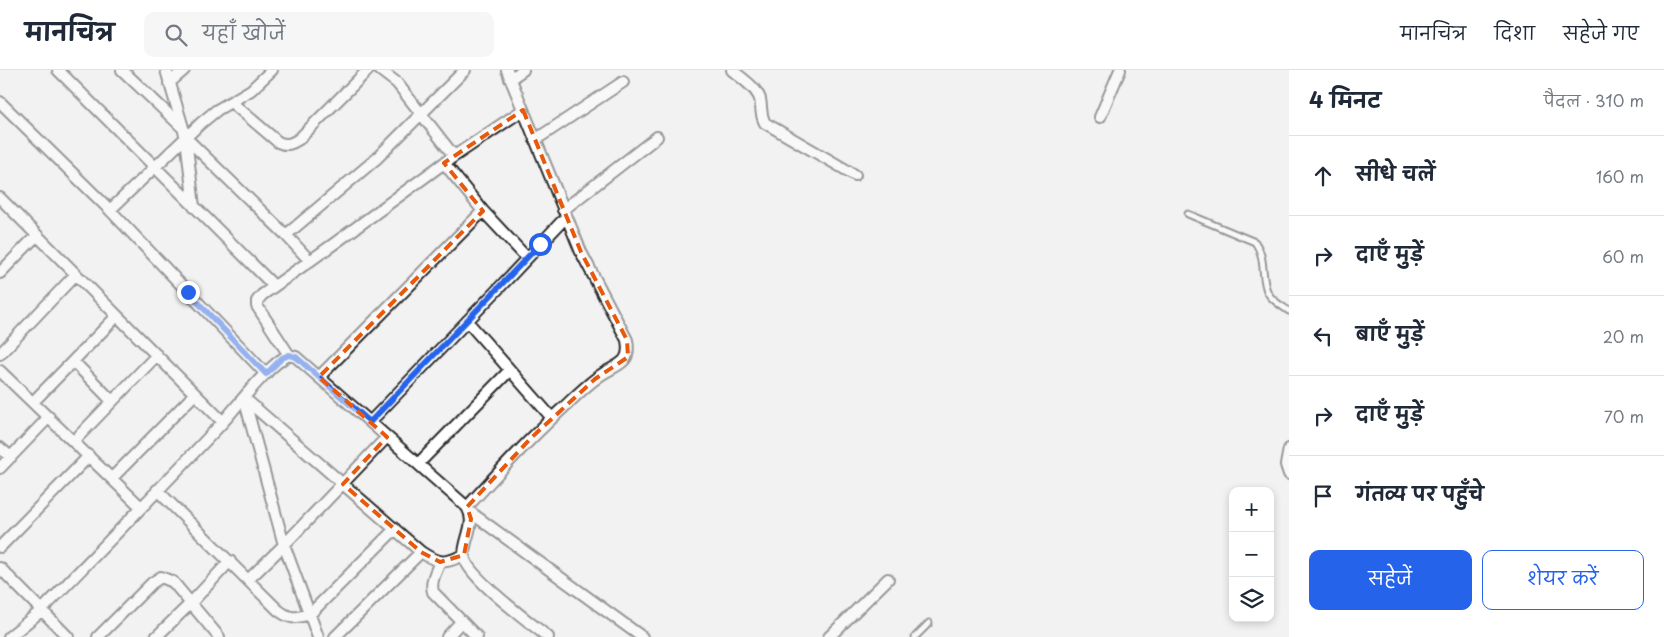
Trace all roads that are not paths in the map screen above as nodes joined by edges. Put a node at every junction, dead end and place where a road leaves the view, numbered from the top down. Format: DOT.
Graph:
graph roads {
  1 [pos="58,70"];
  2 [pos="122,70"];
  3 [pos="166,70"];
  4 [pos="184,70"];
  5 [pos="272,70"];
  6 [pos="368,70"];
  7 [pos="380,70"];
  8 [pos="465,70"];
  9 [pos="523,70"];
  10 [pos="732,70"];
  11 [pos="1120,70"];
  12 [pos="508,74"];
  13 [pos="623,82"];
  14 [pos="169,83"];
  15 [pos="0,102"];
  16 [pos="231,102"];
  17 [pos="523,110"];
  18 [pos="421,114"];
  19 [pos="1100,117"];
  20 [pos="184,133"];
  21 [pos="657,137"];
  22 [pos="535,140"];
  23 [pos="454,156"];
  24 [pos="444,163"];
  25 [pos="155,167"];
  26 [pos="855,175"];
  27 [pos="0,198"];
  28 [pos="194,207"];
  29 [pos="110,210"];
  30 [pos="483,211"];
  31 [pos="564,213"];
  32 [pos="1188,214"];
  33 [pos="37,235"];
  34 [pos="286,235"];
  35 [pos="527,258"];
  36 [pos="310,261"];
  37 [pos="0,273"];
  38 [pos="76,274"];
  39 [pos="274,286"];
  40 [pos="1289,311"];
  41 [pos="117,316"];
  42 [pos="467,322"];
  43 [pos="0,354"];
  44 [pos="156,355"];
  45 [pos="289,355"];
  46 [pos="73,361"];
  47 [pos="510,370"];
  48 [pos="0,371"];
  49 [pos="266,374"];
  50 [pos="319,377"];
  51 [pos="195,394"];
  52 [pos="244,398"];
  53 [pos="112,401"];
  54 [pos="33,402"];
  55 [pos="49,417"];
  56 [pos="552,418"];
  57 [pos="223,422"];
  58 [pos="370,422"];
  59 [pos="387,437"];
  60 [pos="74,441"];
  61 [pos="0,448"];
  62 [pos="1289,449"];
  63 [pos="89,456"];
  64 [pos="11,457"];
  65 [pos="418,464"];
  66 [pos="0,468"];
  67 [pos="1289,474"];
  68 [pos="112,478"];
  69 [pos="343,484"];
  70 [pos="157,490"];
  71 [pos="141,507"];
  72 [pos="469,510"];
  73 [pos="395,529"];
  74 [pos="284,545"];
  75 [pos="0,547"];
  76 [pos="421,552"];
  77 [pos="464,556"];
  78 [pos="230,561"];
  79 [pos="440,562"];
  80 [pos="0,568"];
  81 [pos="888,579"];
  82 [pos="248,580"];
  83 [pos="190,604"];
  84 [pos="41,610"];
  85 [pos="310,614"];
  86 [pos="461,622"];
  87 [pos="930,623"];
  88 [pos="9,637"];
  89 [pos="68,637"];
  90 [pos="98,637"];
  91 [pos="156,637"];
  92 [pos="219,637"];
  93 [pos="318,637"];
  94 [pos="336,637"];
  95 [pos="447,637"];
  96 [pos="477,637"];
  97 [pos="548,637"];
  98 [pos="642,637"];
  99 [pos="830,637"];
  100 [pos="915,637"];
  1 -- 25 [label="street"];
  2 -- 20 [label="street"];
  3 -- 14 [label="street"];
  4 -- 14 [label="street"];
  5 -- 16 [label="street"];
  6 -- 16 [label="street"];
  7 -- 18 [label="street"];
  8 -- 18 [label="street"];
  9 -- 12 [label="street"];
  10 -- 26 [label="street"];
  11 -- 19 [label="street"];
  12 -- 17 [label="street"];
  13 -- 22 [label="street"];
  14 -- 20 [label="street"];
  15 -- 29 [label="street"];
  16 -- 20 [label="street"];
  17 -- 22 [label="street"];
  17 -- 23 [label="street"];
  18 -- 23 [label="street"];
  18 -- 34 [label="street"];
  20 -- 25 [label="street"];
  20 -- 28 [label="street"];
  20 -- 34 [label="street"];
  21 -- 31 [label="street"];
  22 -- 31 [label="street"];
  23 -- 24 [label="street"];
  24 -- 30 [label="street"];
  24 -- 36 [label="street"];
  25 -- 28 [label="street"];
  25 -- 29 [label="street"];
  27 -- 33 [label="street"];
  28 -- 39 [label="street"];
  29 -- 49 [label="street"];
  30 -- 35 [label="street"];
  30 -- 50 [label="street"];
  31 -- 35 [label="street"];
  31 -- 56 [label="street"];
  32 -- 40 [label="lane"];
  33 -- 37 [label="street"];
  33 -- 38 [label="street"];
  34 -- 36 [label="street"];
  35 -- 42 [label="street"];
  36 -- 39 [label="street"];
  38 -- 41 [label="street"];
  38 -- 43 [label="street"];
  39 -- 45 [label="street"];
  41 -- 44 [label="street"];
  41 -- 46 [label="street"];
  42 -- 47 [label="street"];
  42 -- 58 [label="street"];
  44 -- 51 [label="street"];
  44 -- 53 [label="street"];
  45 -- 49 [label="street"];
  45 -- 50 [label="street"];
  46 -- 53 [label="street"];
  46 -- 54 [label="street"];
  47 -- 56 [label="street"];
  47 -- 65 [label="street"];
  48 -- 54 [label="street"];
  49 -- 52 [label="street"];
  50 -- 58 [label="street"];
  51 -- 57 [label="street"];
  51 -- 68 [label="street"];
  52 -- 57 [label="street"];
  52 -- 69 [label="street"];
  52 -- 74 [label="street"];
  53 -- 60 [label="street"];
  54 -- 55 [label="street"];
  55 -- 60 [label="street"];
  55 -- 64 [label="street"];
  56 -- 72 [label="street"];
  57 -- 70 [label="street"];
  58 -- 59 [label="street"];
  59 -- 65 [label="street"];
  59 -- 69 [label="street"];
  60 -- 63 [label="street"];
  61 -- 64 [label="street"];
  62 -- 67 [label="street"];
  63 -- 68 [label="street"];
  63 -- 75 [label="street"];
  64 -- 66 [label="street"];
  65 -- 72 [label="street"];
  68 -- 71 [label="street"];
  69 -- 73 [label="street"];
  69 -- 74 [label="street"];
  70 -- 71 [label="street"];
  70 -- 78 [label="street"];
  71 -- 84 [label="street"];
  72 -- 77 [label="street"];
  72 -- 98 [label="street"];
  73 -- 76 [label="street"];
  73 -- 85 [label="street"];
  74 -- 82 [label="street"];
  74 -- 85 [label="street"];
  76 -- 79 [label="street"];
  76 -- 94 [label="street"];
  77 -- 79 [label="street"];
  77 -- 97 [label="street"];
  78 -- 82 [label="street"];
  78 -- 83 [label="street"];
  79 -- 86 [label="street"];
  80 -- 84 [label="street"];
  81 -- 99 [label="street"];
  82 -- 85 [label="street"];
  83 -- 90 [label="street"];
  83 -- 91 [label="street"];
  83 -- 92 [label="street"];
  84 -- 88 [label="street"];
  84 -- 89 [label="street"];
  85 -- 93 [label="street"];
  86 -- 95 [label="street"];
  86 -- 96 [label="street"];
  87 -- 100 [label="lane"];
}
